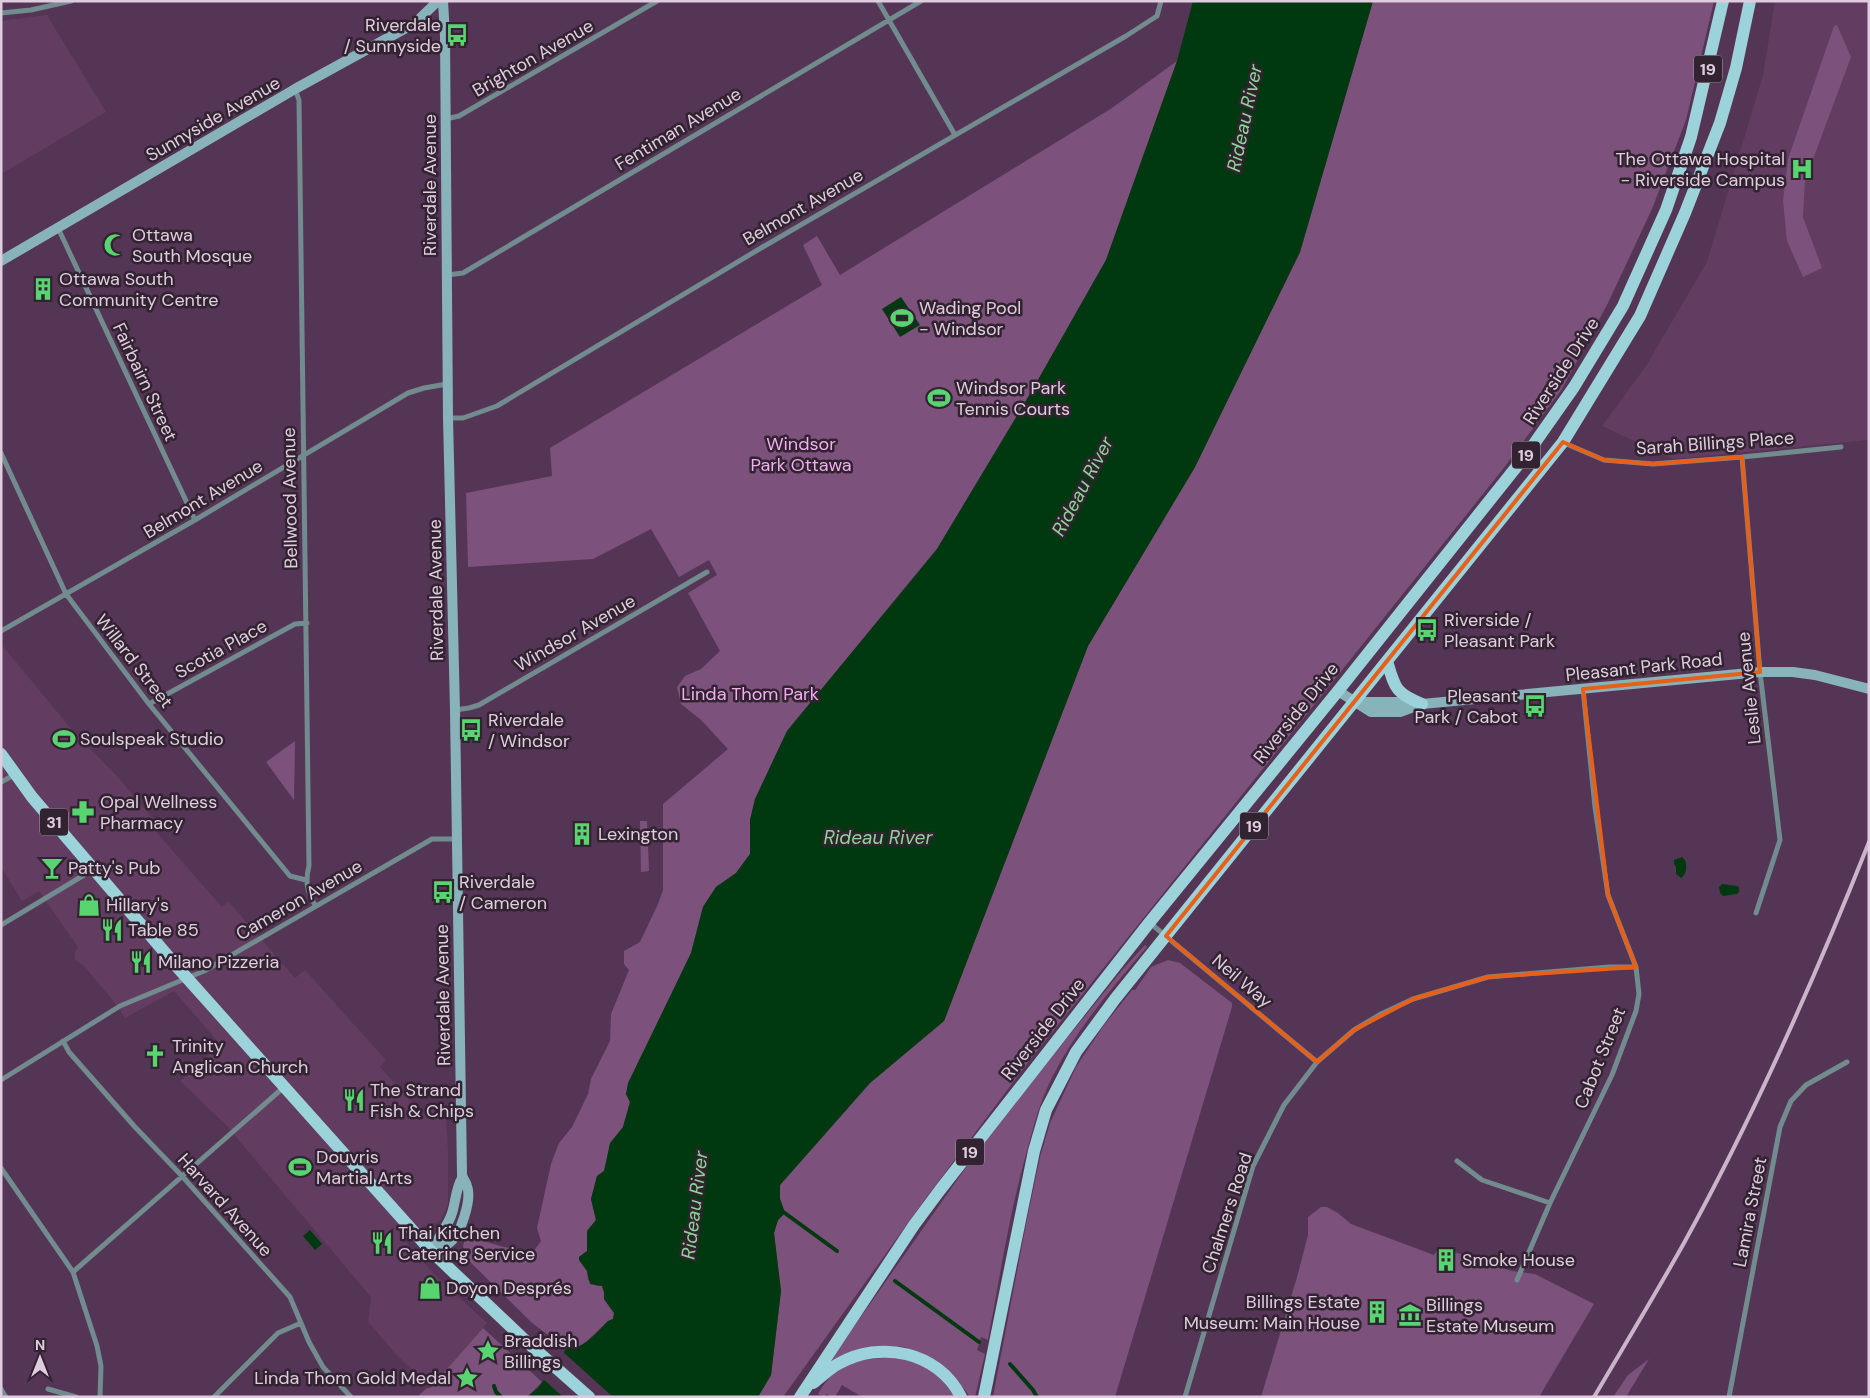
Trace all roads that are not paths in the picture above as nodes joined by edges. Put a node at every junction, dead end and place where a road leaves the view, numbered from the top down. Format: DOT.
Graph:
graph roads {
  1 [pos="71,1"];
  2 [pos="438,1"];
  3 [pos="443,1"];
  4 [pos="657,1"];
  5 [pos="878,1"];
  6 [pos="921,1"];
  7 [pos="1724,1"];
  8 [pos="1750,1"];
  9 [pos="1161,2"];
  10 [pos="1,13"];
  11 [pos="889,20"];
  12 [pos="295,89"];
  13 [pos="446,119"];
  14 [pos="955,135"];
  15 [pos="58,228"];
  16 [pos="1,261"];
  17 [pos="447,275"];
  18 [pos="448,384"];
  19 [pos="448,418"];
  20 [pos="1563,442"];
  21 [pos="1841,447"];
  22 [pos="1,453"];
  23 [pos="304,455"];
  24 [pos="1742,457"];
  25 [pos="196,520"];
  26 [pos="707,572"];
  27 [pos="66,594"];
  28 [pos="307,623"];
  29 [pos="1,631"];
  30 [pos="1387,661"];
  31 [pos="1760,672"];
  32 [pos="1583,689"];
  33 [pos="1869,689"];
  34 [pos="1338,691"];
  35 [pos="1353,702"];
  36 [pos="149,704"];
  37 [pos="1422,704"];
  38 [pos="455,710"];
  39 [pos="1,754"];
  40 [pos="15,774"];
  41 [pos="1,782"];
  42 [pos="456,838"];
  43 [pos="94,869"];
  44 [pos="306,880"];
  45 [pos="315,905"];
  46 [pos="1756,913"];
  47 [pos="1149,922"];
  48 [pos="1,924"];
  49 [pos="1166,936"];
  50 [pos="1636,967"];
  51 [pos="188,979"];
  52 [pos="63,1041"];
  53 [pos="1317,1062"];
  54 [pos="1847,1062"];
  55 [pos="1,1080"];
  56 [pos="284,1087"];
  57 [pos="1456,1161"];
  58 [pos="1,1168"];
  59 [pos="182,1176"];
  60 [pos="1550,1204"];
  61 [pos="431,1251"];
  62 [pos="73,1272"];
  63 [pos="1518,1280"];
  64 [pos="301,1323"];
  65 [pos="1,1389"];
  66 [pos="48,1389"];
  67 [pos="802,1394"];
  68 [pos="6,1397"];
  69 [pos="76,1397"];
  70 [pos="100,1397"];
  71 [pos="214,1397"];
  72 [pos="351,1397"];
  73 [pos="589,1397"];
  74 [pos="961,1397"];
  75 [pos="984,1397"];
  76 [pos="1185,1397"];
  77 [pos="1729,1397"];
  1 -- 10 [label="street"];
  2 -- 12 [label="street, Sunnyside Avenue"];
  3 -- 13 [label="street, Riverdale Avenue"];
  4 -- 13 [label="street, Brighton Avenue"];
  5 -- 11 [label="street"];
  6 -- 11 [label="street, Fentiman Avenue"];
  7 -- 34 [label="main road, Riverside Drive / 19"];
  8 -- 20 [label="main road, 19"];
  9 -- 14 [label="street, Belmont Avenue"];
  11 -- 14 [label="street"];
  11 -- 17 [label="street, Fentiman Avenue"];
  12 -- 15 [label="street, Sunnyside Avenue"];
  12 -- 23 [label="street, Bellwood Avenue"];
  13 -- 17 [label="street, Riverdale Avenue"];
  14 -- 19 [label="street, Belmont Avenue"];
  15 -- 16 [label="street, Sunnyside Avenue"];
  15 -- 25 [label="street, Fairbairn Street"];
  17 -- 18 [label="street, Riverdale Avenue"];
  18 -- 19 [label="street, Riverdale Avenue"];
  18 -- 23 [label="street, Belmont Avenue"];
  19 -- 38 [label="street, Riverdale Avenue"];
  20 -- 24 [label="street, Sarah Billings Place"];
  20 -- 30 [label="main road, 19"];
  21 -- 24 [label="street, Sarah Billings Place"];
  22 -- 27 [label="street, Willard Street"];
  23 -- 25 [label="street, Belmont Avenue"];
  23 -- 28 [label="street, Bellwood Avenue"];
  24 -- 31 [label="street, Leslie Avenue"];
  25 -- 27 [label="street, Belmont Avenue"];
  26 -- 38 [label="street, Windsor Avenue"];
  27 -- 29 [label="street, Belmont Avenue"];
  27 -- 36 [label="street, Willard Street"];
  28 -- 36 [label="street, Scotia Place"];
  28 -- 44 [label="street, Bellwood Avenue"];
  30 -- 35 [label="main road, 19"];
  30 -- 37 [label="main road"];
  31 -- 32 [label="street, Pleasant Park Road"];
  31 -- 33 [label="street, Pleasant Park Road"];
  31 -- 46 [label="street, Leslie Avenue"];
  32 -- 37 [label="street, Pleasant Park Road"];
  32 -- 50 [label="street, Cabot Street"];
  34 -- 35 [label="street"];
  34 -- 47 [label="main road, Riverside Drive / 19"];
  35 -- 37 [label="street, Pleasant Park Road"];
  35 -- 49 [label="main road, 19"];
  36 -- 44 [label="street, Willard Street"];
  38 -- 42 [label="street, Riverdale Avenue"];
  39 -- 40 [label="main road, 31"];
  40 -- 41 [label="street"];
  40 -- 43 [label="main road, 31"];
  42 -- 45 [label="street, Cameron Avenue"];
  42 -- 61 [label="street, Riverdale Avenue"];
  43 -- 48 [label="street"];
  43 -- 51 [label="main road, 31"];
  44 -- 45 [label="street, Bellwood Avenue"];
  45 -- 51 [label="street, Cameron Avenue"];
  47 -- 49 [label="street, Neil Way"];
  47 -- 67 [label="main road, Riverside Drive / 19"];
  49 -- 53 [label="street, Neil Way"];
  49 -- 75 [label="main road, 19"];
  50 -- 53 [label="street, Chalmers Road"];
  50 -- 60 [label="street, Cabot Street"];
  51 -- 52 [label="street, Cameron Avenue"];
  51 -- 56 [label="main road, 31"];
  52 -- 55 [label="street, Cameron Avenue"];
  52 -- 59 [label="street, Harvard Avenue"];
  53 -- 76 [label="street, Chalmers Road"];
  54 -- 77 [label="street, Lamira Street"];
  56 -- 59 [label="street"];
  56 -- 61 [label="main road, 31"];
  57 -- 60 [label="street"];
  58 -- 62 [label="street"];
  59 -- 62 [label="street"];
  59 -- 64 [label="street, Harvard Avenue"];
  60 -- 63 [label="street, Cabot Street"];
  61 -- 73 [label="main road, 31"];
  62 -- 70 [label="street"];
  64 -- 71 [label="street"];
  64 -- 72 [label="street, Harvard Avenue"];
  65 -- 68 [label="street"];
  66 -- 69 [label="street"];
  67 -- 74 [label="main road"];
}
